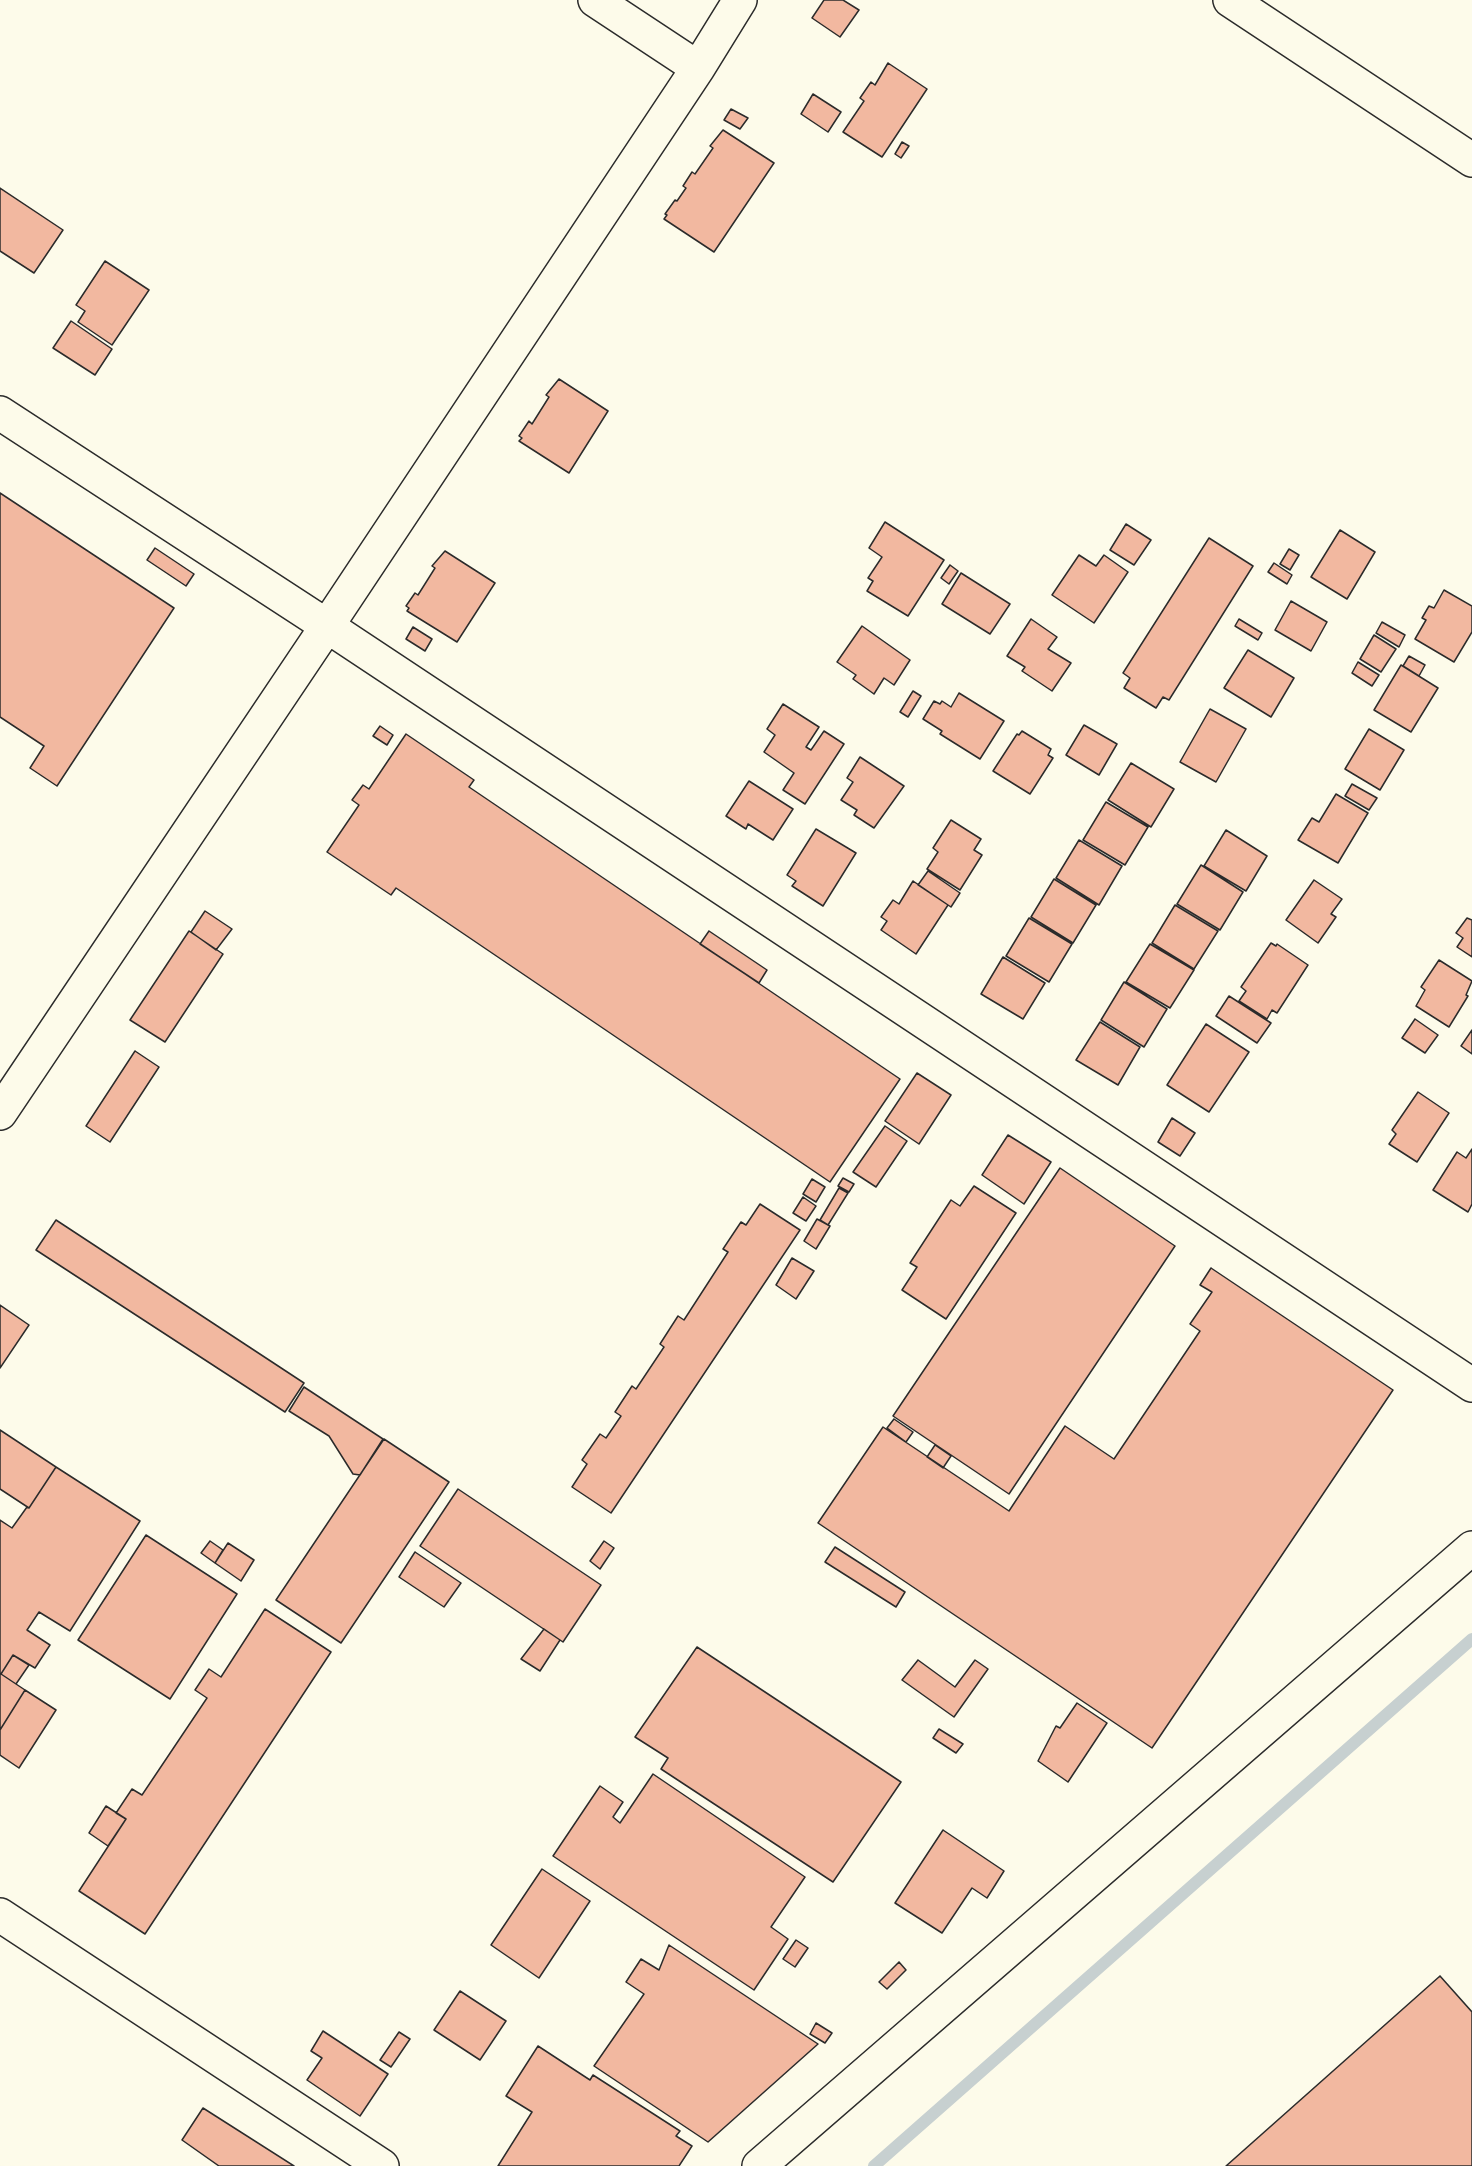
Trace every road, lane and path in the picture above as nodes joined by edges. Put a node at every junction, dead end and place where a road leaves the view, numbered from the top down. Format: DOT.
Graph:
graph roads {
  1 [pos="594,0"];
  2 [pos="740,0"];
  3 [pos="1230,0"];
  4 [pos="698,68"];
  5 [pos="1472,160"];
  6 [pos="0,413"];
  7 [pos="327,626"];
  8 [pos="0,1113"];
  9 [pos="1472,1385"];
  10 [pos="1472,1548"];
  11 [pos="0,1915"];
  12 [pos="382,2166"];
  13 [pos="759,2166"];
  1 -- 4 [label="street"];
  2 -- 4 [label="street"];
  3 -- 5 [label="street"];
  4 -- 7 [label="street"];
  6 -- 7 [label="street"];
  7 -- 8 [label="street"];
  7 -- 9 [label="street"];
  10 -- 13 [label="street"];
  11 -- 12 [label="street"];
}
